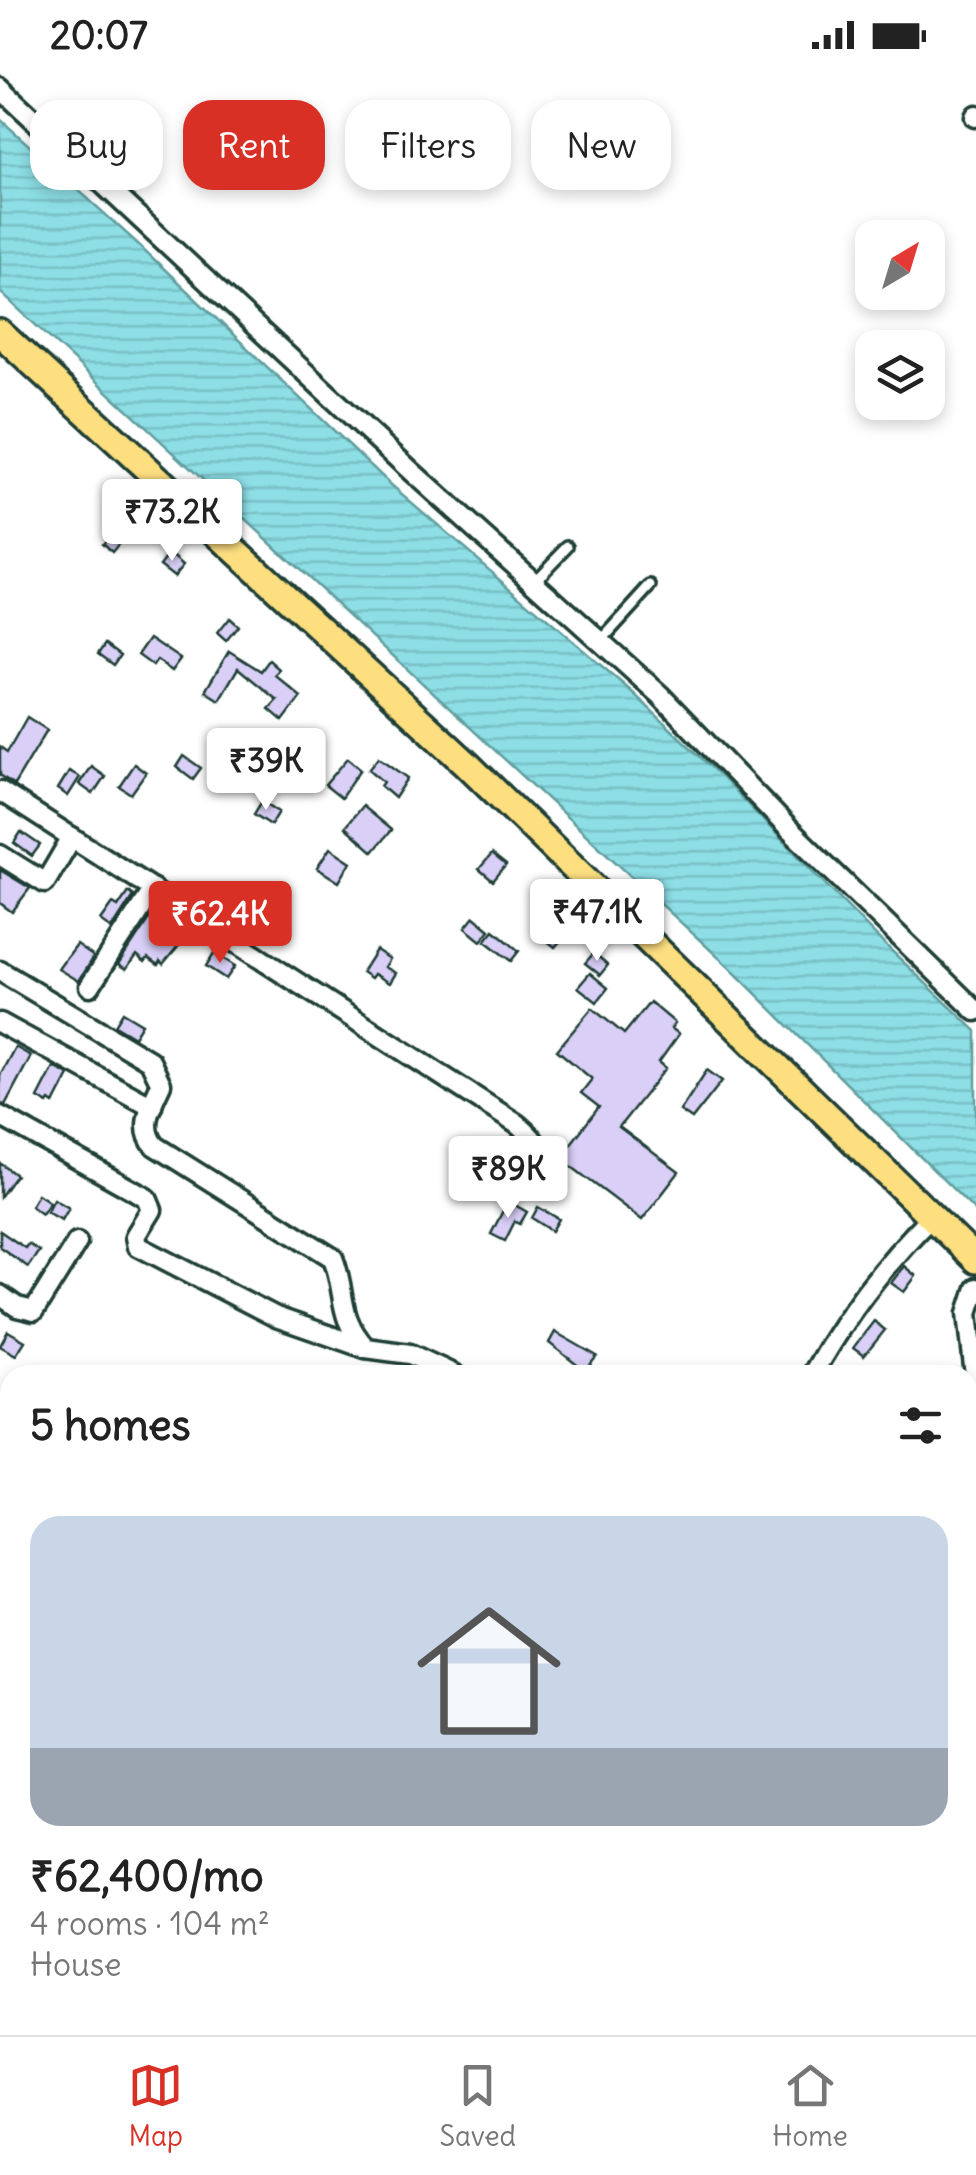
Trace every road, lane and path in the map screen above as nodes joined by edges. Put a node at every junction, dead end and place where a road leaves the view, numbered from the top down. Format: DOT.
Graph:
graph roads {
  1 [pos="0,88"];
  2 [pos="0,333"];
  3 [pos="568,546"];
  4 [pos="534,581"];
  5 [pos="651,586"];
  6 [pos="600,642"];
  7 [pos="0,791"];
  8 [pos="72,837"];
  9 [pos="0,855"];
  10 [pos="153,889"];
  11 [pos="0,971"];
  12 [pos="90,986"];
  13 [pos="976,1011"];
  14 [pos="0,1023"];
  15 [pos="152,1106"];
  16 [pos="0,1116"];
  17 [pos="524,1181"];
  18 [pos="932,1217"];
  19 [pos="77,1242"];
  20 [pos="976,1260"];
  21 [pos="976,1288"];
  22 [pos="0,1296"];
  23 [pos="366,1348"];
  24 [pos="434,1365"];
  25 [pos="818,1365"];
  26 [pos="974,1365"];
  1 -- 4 [label="street"];
  2 -- 18 [label="main road"];
  3 -- 4 [label="lane"];
  4 -- 6 [label="street"];
  5 -- 6 [label="lane"];
  6 -- 13 [label="street"];
  7 -- 8 [label="street"];
  8 -- 9 [label="street"];
  8 -- 10 [label="street"];
  10 -- 12 [label="street"];
  10 -- 17 [label="street"];
  11 -- 15 [label="street"];
  14 -- 15 [label="street"];
  15 -- 23 [label="street"];
  16 -- 23 [label="street"];
  18 -- 20 [label="main road"];
  18 -- 25 [label="street"];
  19 -- 22 [label="street"];
  21 -- 26 [label="street"];
  23 -- 24 [label="street"];
}
